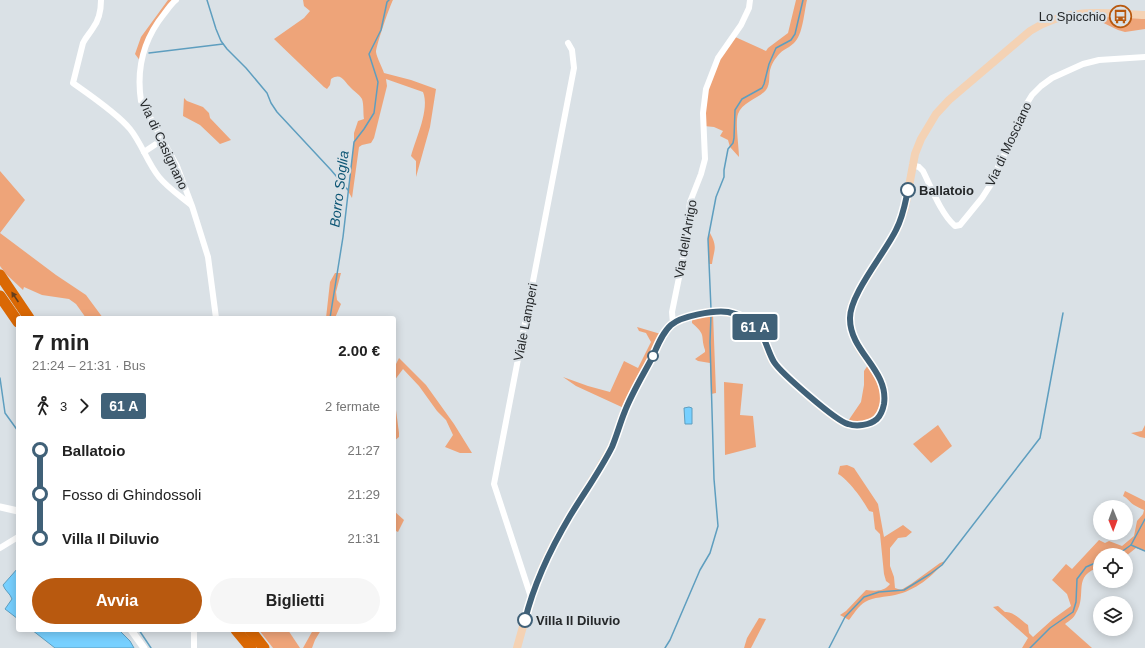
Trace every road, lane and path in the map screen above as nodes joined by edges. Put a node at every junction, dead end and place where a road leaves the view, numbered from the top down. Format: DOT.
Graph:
graph roads {
  1 [pos="101,0"];
  2 [pos="176,0"];
  3 [pos="750,0"];
  4 [pos="1145,15"];
  5 [pos="568,43"];
  6 [pos="1145,57"];
  7 [pos="162,140"];
  8 [pos="144,152"];
  9 [pos="912,165"];
  10 [pos="192,206"];
  11 [pos="0,275"];
  12 [pos="0,296"];
  13 [pos="28,316"];
  14 [pos="216,316"];
  15 [pos="16,319"];
  16 [pos="673,324"];
  17 [pos="0,507"];
  18 [pos="16,510"];
  19 [pos="16,538"];
  20 [pos="0,548"];
  21 [pos="531,598"];
  22 [pos="132,632"];
  23 [pos="194,632"];
  24 [pos="238,632"];
  25 [pos="252,632"];
  26 [pos="144,648"];
  27 [pos="194,648"];
  28 [pos="251,648"];
  29 [pos="264,648"];
  30 [pos="518,648"];
  1 -- 8 [label="street"];
  2 -- 7 [label="street, Via di Casignano"];
  3 -- 16 [label="street, Via dell'Arrigo"];
  4 -- 9 [label="main road"];
  5 -- 21 [label="street, Viale Lamperi"];
  6 -- 9 [label="street, Via di Mosciano"];
  7 -- 8 [label="street"];
  7 -- 10 [label="street, Via di Casignano"];
  8 -- 10 [label="street"];
  9 -- 16 [label="main road"];
  10 -- 14 [label="street, Via di Casignano"];
  13 -- 11 [label="highway, one-way"];
  12 -- 15 [label="highway"];
  16 -- 21 [label="main road"];
  17 -- 18 [label="street"];
  19 -- 20 [label="street"];
  21 -- 30 [label="main road"];
  22 -- 26 [label="street"];
  23 -- 27 [label="street"];
  24 -- 28 [label="highway"];
  25 -- 29 [label="highway"];
}
